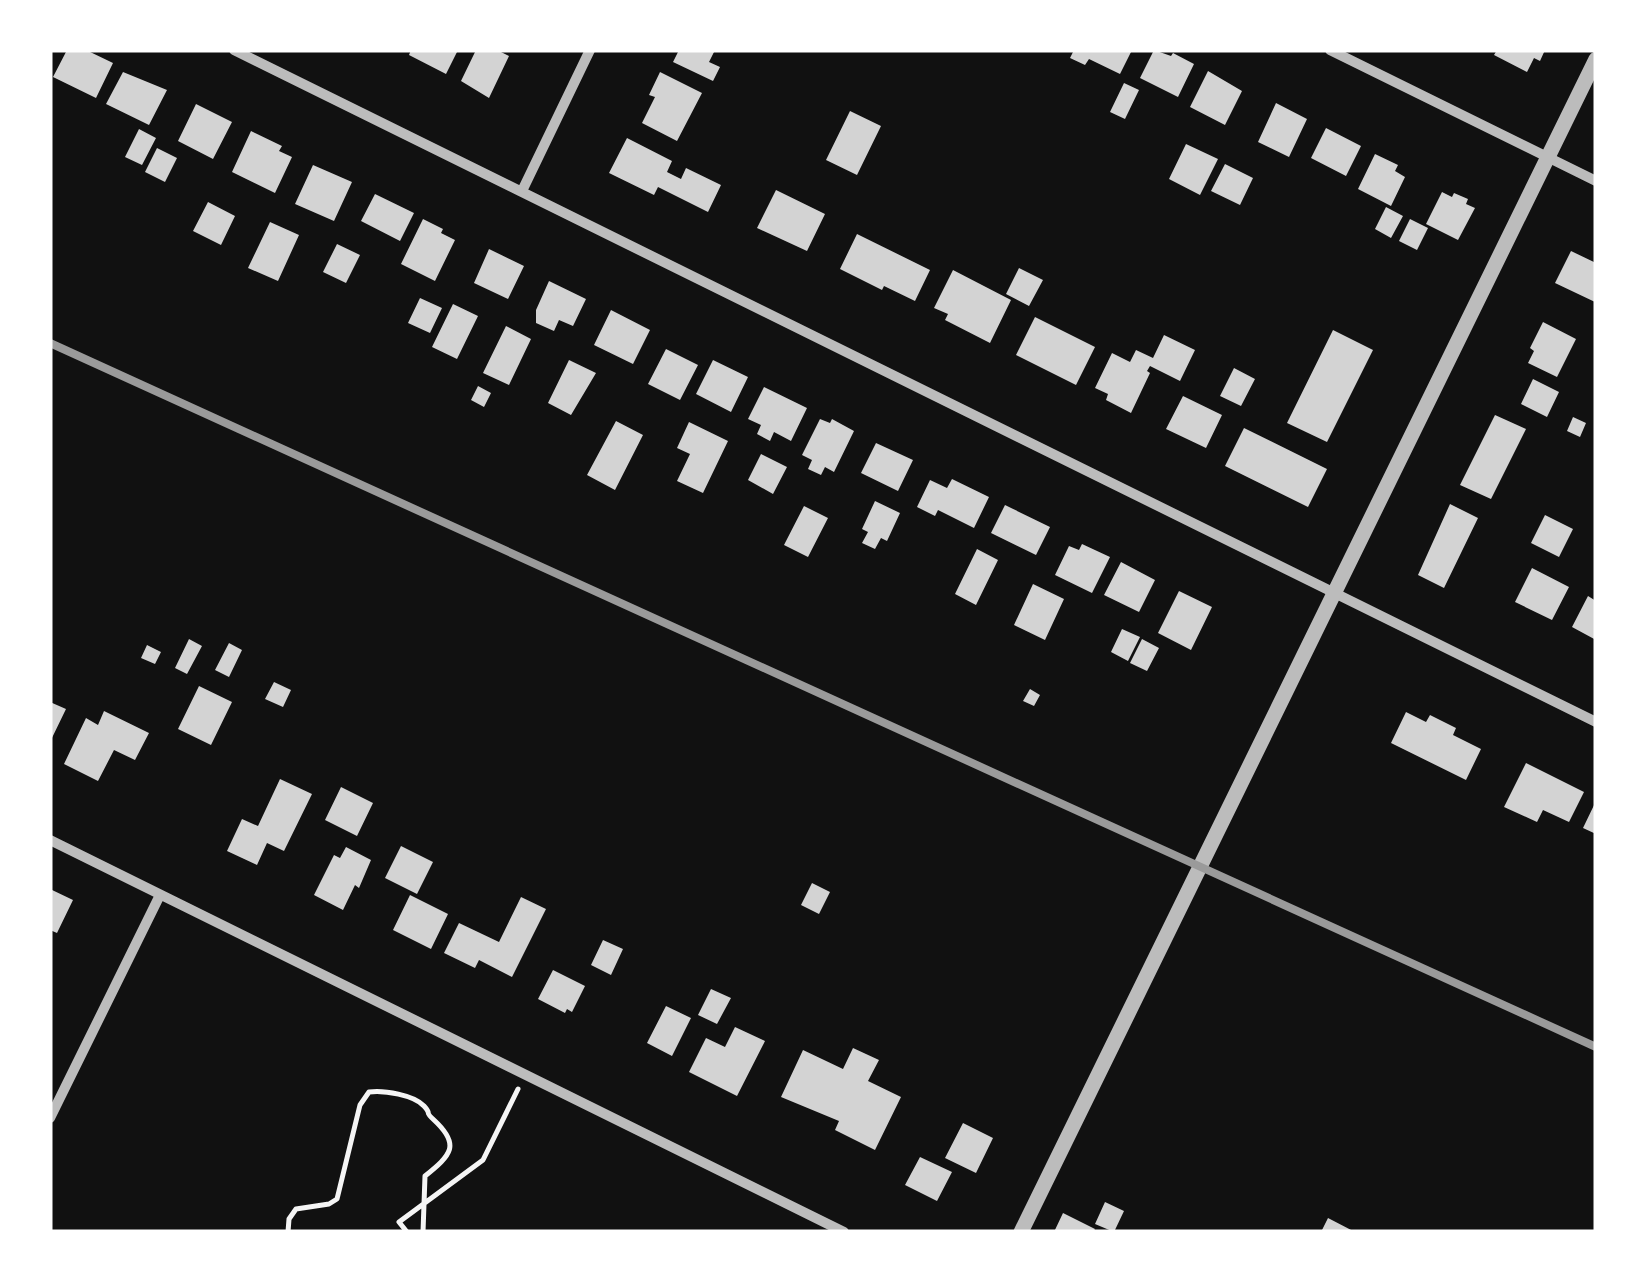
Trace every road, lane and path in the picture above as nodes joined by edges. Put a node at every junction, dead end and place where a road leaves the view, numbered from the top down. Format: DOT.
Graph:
graph roads {
  1 [pos="234,50"];
  2 [pos="590,50"];
  3 [pos="1330,50"];
  4 [pos="1596,59"];
  5 [pos="1548,157"];
  6 [pos="1596,181"];
  7 [pos="522,192"];
  8 [pos="1334,592"];
  9 [pos="1596,722"];
  10 [pos="50,840"];
  11 [pos="160,894"];
  12 [pos="526,1075"];
  13 [pos="50,1118"];
  14 [pos="424,1204"];
  15 [pos="288,1232"];
  16 [pos="407,1232"];
  17 [pos="423,1232"];
  18 [pos="844,1232"];
  19 [pos="1021,1232"];
  1 -- 7 [label="street"];
  2 -- 7 [label="street"];
  3 -- 5 [label="street"];
  4 -- 5 [label="street"];
  5 -- 6 [label="street"];
  5 -- 8 [label="street"];
  7 -- 8 [label="street"];
  8 -- 9 [label="street"];
  8 -- 19 [label="street"];
  10 -- 11 [label="street"];
  11 -- 12 [label="street"];
  11 -- 13 [label="street"];
  12 -- 14 [label="path"];
  12 -- 18 [label="street"];
  14 -- 15 [label="path"];
  14 -- 16 [label="path"];
  14 -- 17 [label="path"];
}
